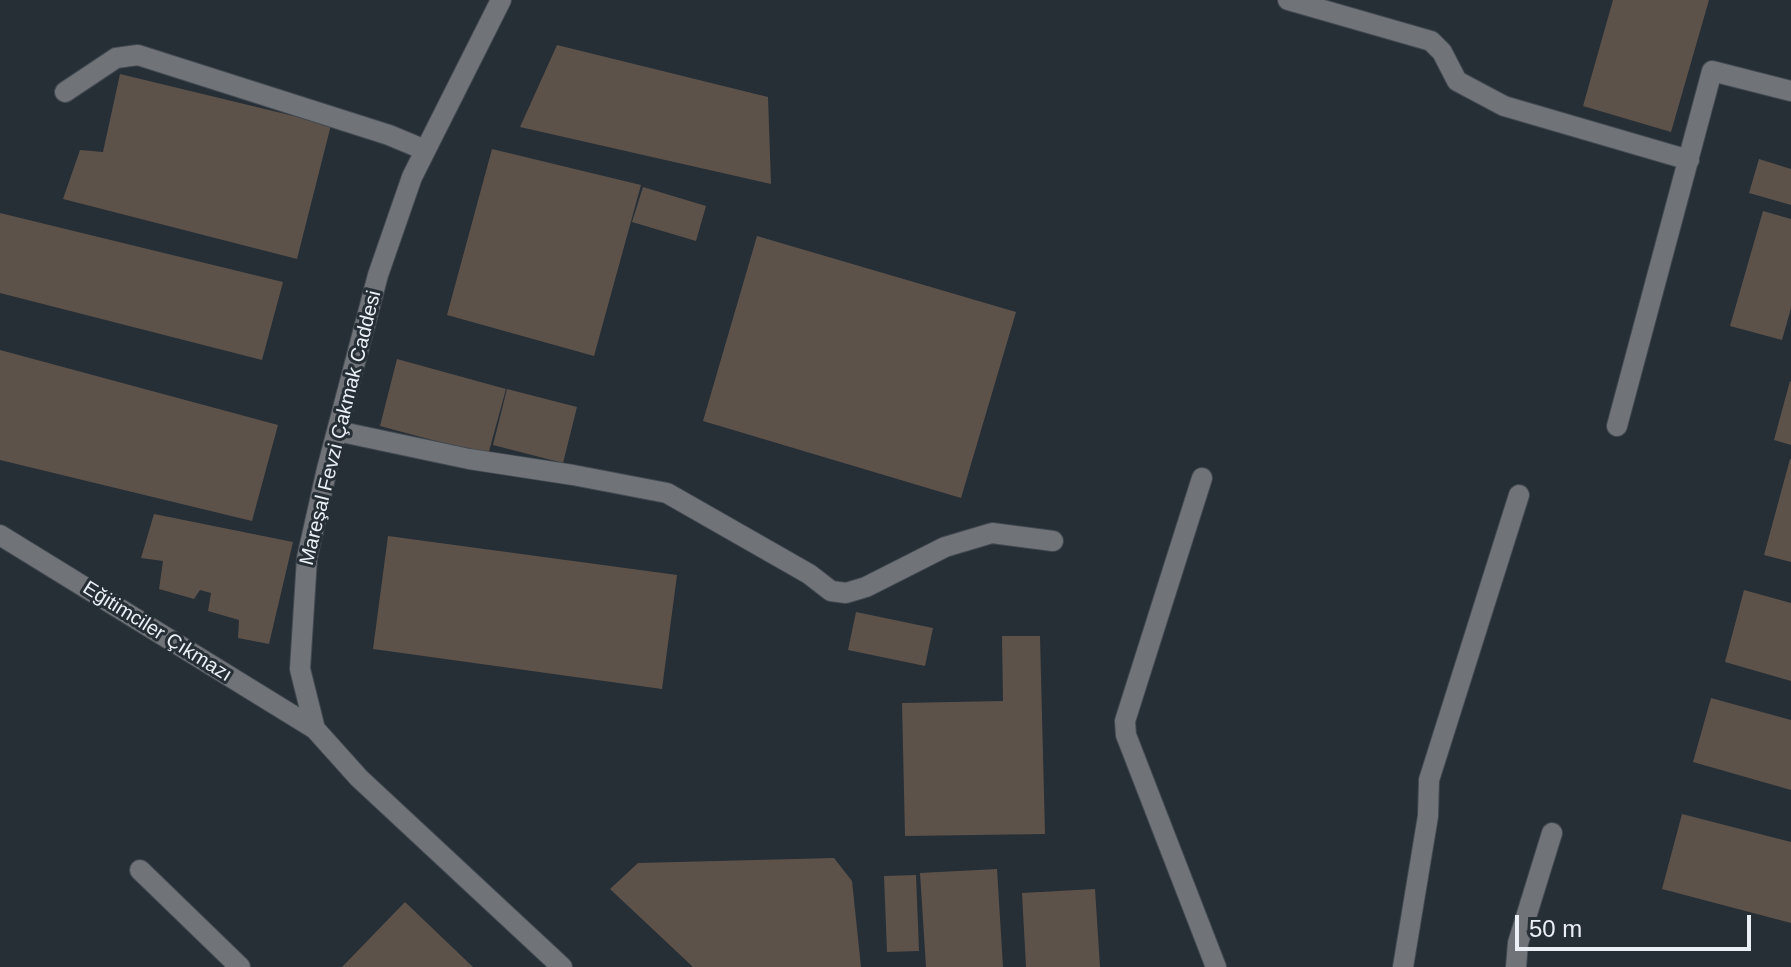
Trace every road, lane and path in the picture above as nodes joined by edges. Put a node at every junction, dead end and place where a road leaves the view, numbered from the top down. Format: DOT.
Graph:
graph roads {
  1 [pos="501,0"];
  2 [pos="1288,0"];
  3 [pos="1791,91"];
  4 [pos="65,92"];
  5 [pos="425,150"];
  6 [pos="1689,160"];
  7 [pos="1617,426"];
  8 [pos="337,431"];
  9 [pos="1202,478"];
  10 [pos="1519,495"];
  11 [pos="0,535"];
  12 [pos="1053,541"];
  13 [pos="315,729"];
  14 [pos="1552,833"];
  15 [pos="140,870"];
  16 [pos="240,967"];
  17 [pos="562,967"];
  18 [pos="1216,967"];
  19 [pos="1403,967"];
  20 [pos="1516,967"];
  1 -- 5 [label="street, Mareşal Fevzi Çakmak Caddesi"];
  2 -- 6 [label="street"];
  3 -- 6 [label="street"];
  4 -- 5 [label="street"];
  5 -- 8 [label="street, Mareşal Fevzi Çakmak Caddesi"];
  6 -- 7 [label="street"];
  8 -- 12 [label="street"];
  8 -- 13 [label="street, Mareşal Fevzi Çakmak Caddesi"];
  9 -- 18 [label="street"];
  10 -- 19 [label="street"];
  11 -- 13 [label="street, Eğitimciler Çıkmazı"];
  13 -- 17 [label="street, Mareşal Fevzi Çakmak Caddesi"];
  14 -- 20 [label="street"];
  15 -- 16 [label="street"];
}
